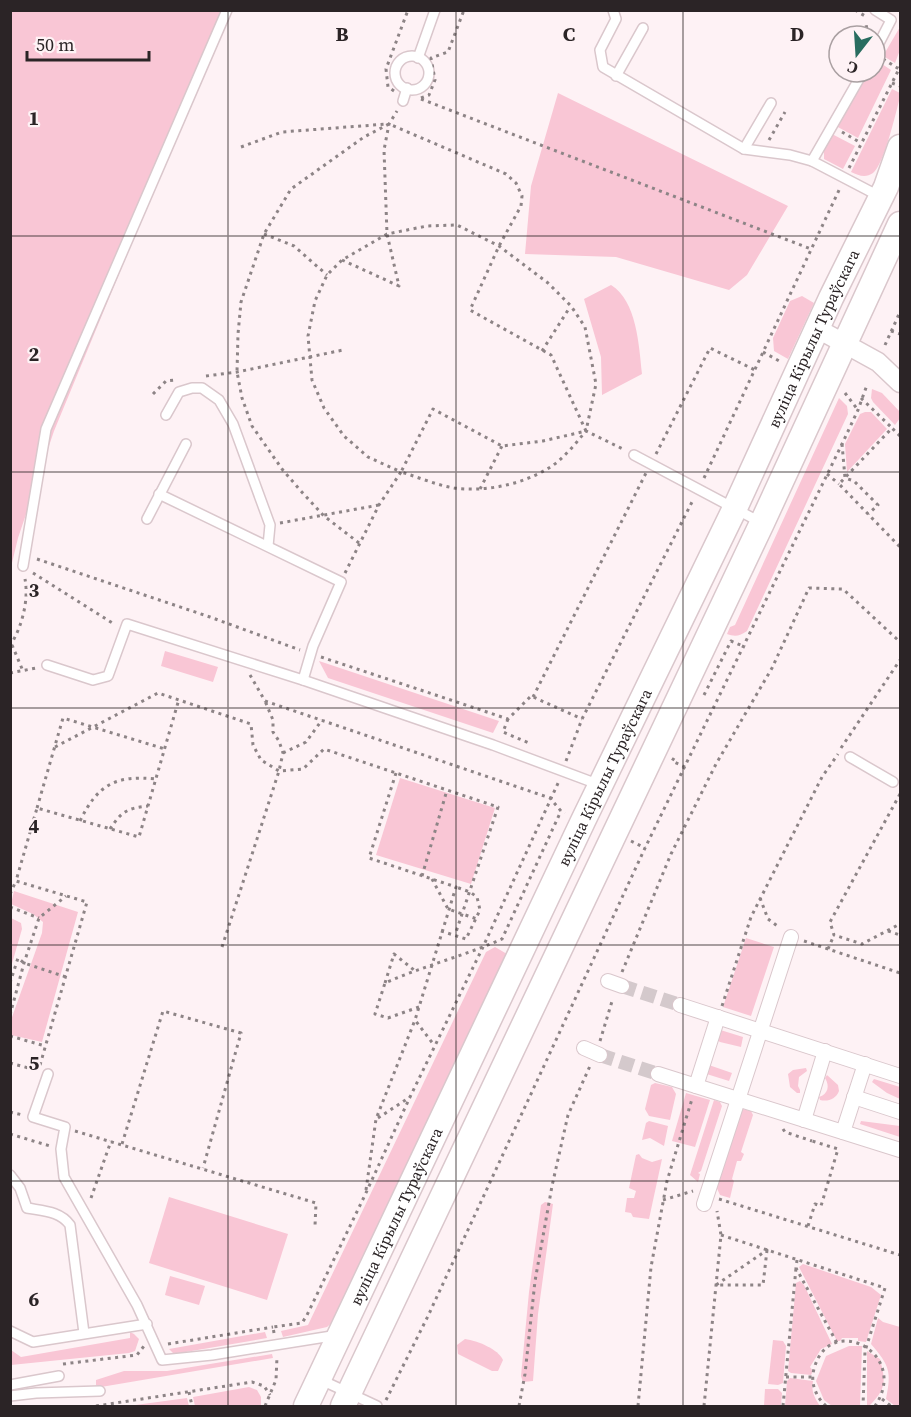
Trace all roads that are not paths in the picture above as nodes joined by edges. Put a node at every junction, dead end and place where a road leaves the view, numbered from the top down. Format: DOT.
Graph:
graph roads {
  1 [pos="227,10"];
  2 [pos="435,10"];
  3 [pos="613,10"];
  4 [pos="875,10"];
  5 [pos="643,28"];
  6 [pos="887,30"];
  7 [pos="418,58"];
  8 [pos="616,76"];
  9 [pos="856,84"];
  10 [pos="407,88"];
  11 [pos="403,101"];
  12 [pos="771,104"];
  13 [pos="900,147"];
  14 [pos="744,149"];
  15 [pos="812,161"];
  16 [pos="882,197"];
  17 [pos="900,224"];
  18 [pos="818,328"];
  19 [pos="846,343"];
  20 [pos="900,384"];
  21 [pos="166,415"];
  22 [pos="186,444"];
  23 [pos="634,455"];
  24 [pos="159,495"];
  25 [pos="735,508"];
  26 [pos="147,519"];
  27 [pos="762,523"];
  28 [pos="268,546"];
  29 [pos="23,566"];
  30 [pos="47,665"];
  31 [pos="303,680"];
  32 [pos="850,758"];
  33 [pos="893,782"];
  34 [pos="600,785"];
  35 [pos="790,937"];
  36 [pos="680,1005"];
  37 [pos="718,1017"];
  38 [pos="760,1031"];
  39 [pos="825,1051"];
  40 [pos="865,1064"];
  41 [pos="48,1074"];
  42 [pos="658,1074"];
  43 [pos="900,1076"];
  44 [pos="696,1086"];
  45 [pos="854,1097"];
  46 [pos="738,1100"];
  47 [pos="900,1112"];
  48 [pos="804,1120"];
  49 [pos="843,1132"];
  50 [pos="900,1150"];
  51 [pos="10,1175"];
  52 [pos="709,1202"];
  53 [pos="147,1324"];
  54 [pos="10,1331"];
  55 [pos="84,1334"];
  56 [pos="340,1334"];
  57 [pos="60,1376"];
  58 [pos="319,1379"];
  59 [pos="10,1385"];
  60 [pos="100,1390"];
  61 [pos="10,1396"];
  62 [pos="346,1400"];
  63 [pos="306,1407"];
  64 [pos="377,1407"];
  1 -- 29 [label="lane"];
  2 -- 7 [label="lane"];
  3 -- 8 [label="lane"];
  4 -- 6 [label="lane"];
  5 -- 8 [label="lane"];
  7 -- 10 [label="lane"];
  7 -- 10 [label="lane"];
  8 -- 14 [label="lane"];
  9 -- 15 [label="lane"];
  10 -- 11 [label="lane"];
  12 -- 14 [label="lane"];
  13 -- 16 [label="main road, вуліца Кірылы Тураўскага"];
  14 -- 15 [label="lane"];
  15 -- 16 [label="lane"];
  16 -- 18 [label="main road, вуліца Кірылы Тураўскага"];
  17 -- 19 [label="main road, вуліца Кірылы Тураўскага"];
  18 -- 19 [label="street"];
  18 -- 25 [label="main road, вуліца Кірылы Тураўскага"];
  19 -- 20 [label="street"];
  19 -- 27 [label="main road, вуліца Кірылы Тураўскага"];
  21 -- 28 [label="lane"];
  22 -- 24 [label="lane"];
  23 -- 25 [label="lane"];
  24 -- 26 [label="lane"];
  24 -- 28 [label="lane"];
  25 -- 27 [label="lane"];
  25 -- 34 [label="main road, вуліца Кірылы Тураўскага"];
  27 -- 62 [label="main road, вуліца Кірылы Тураўскага"];
  28 -- 31 [label="lane"];
  30 -- 31 [label="lane"];
  31 -- 34 [label="lane"];
  32 -- 33 [label="lane"];
  34 -- 56 [label="main road, вуліца Кірылы Тураўскага"];
  35 -- 38 [label="street"];
  36 -- 37 [label="street"];
  37 -- 38 [label="street"];
  37 -- 44 [label="street"];
  38 -- 39 [label="street"];
  38 -- 46 [label="street"];
  39 -- 40 [label="street"];
  39 -- 48 [label="street"];
  40 -- 43 [label="street"];
  40 -- 45 [label="street"];
  41 -- 53 [label="lane"];
  42 -- 44 [label="street"];
  44 -- 46 [label="street"];
  45 -- 47 [label="street"];
  45 -- 49 [label="street"];
  46 -- 48 [label="street"];
  46 -- 52 [label="street"];
  48 -- 49 [label="street"];
  49 -- 50 [label="street"];
  51 -- 55 [label="lane"];
  53 -- 55 [label="lane"];
  53 -- 56 [label="lane"];
  54 -- 55 [label="lane"];
  56 -- 58 [label="main road, вуліца Кірылы Тураўскага"];
  57 -- 59 [label="lane"];
  58 -- 62 [label="lane"];
  58 -- 63 [label="main road, вуліца Кірылы Тураўскага"];
  60 -- 61 [label="lane"];
  62 -- 64 [label="lane"];
}
